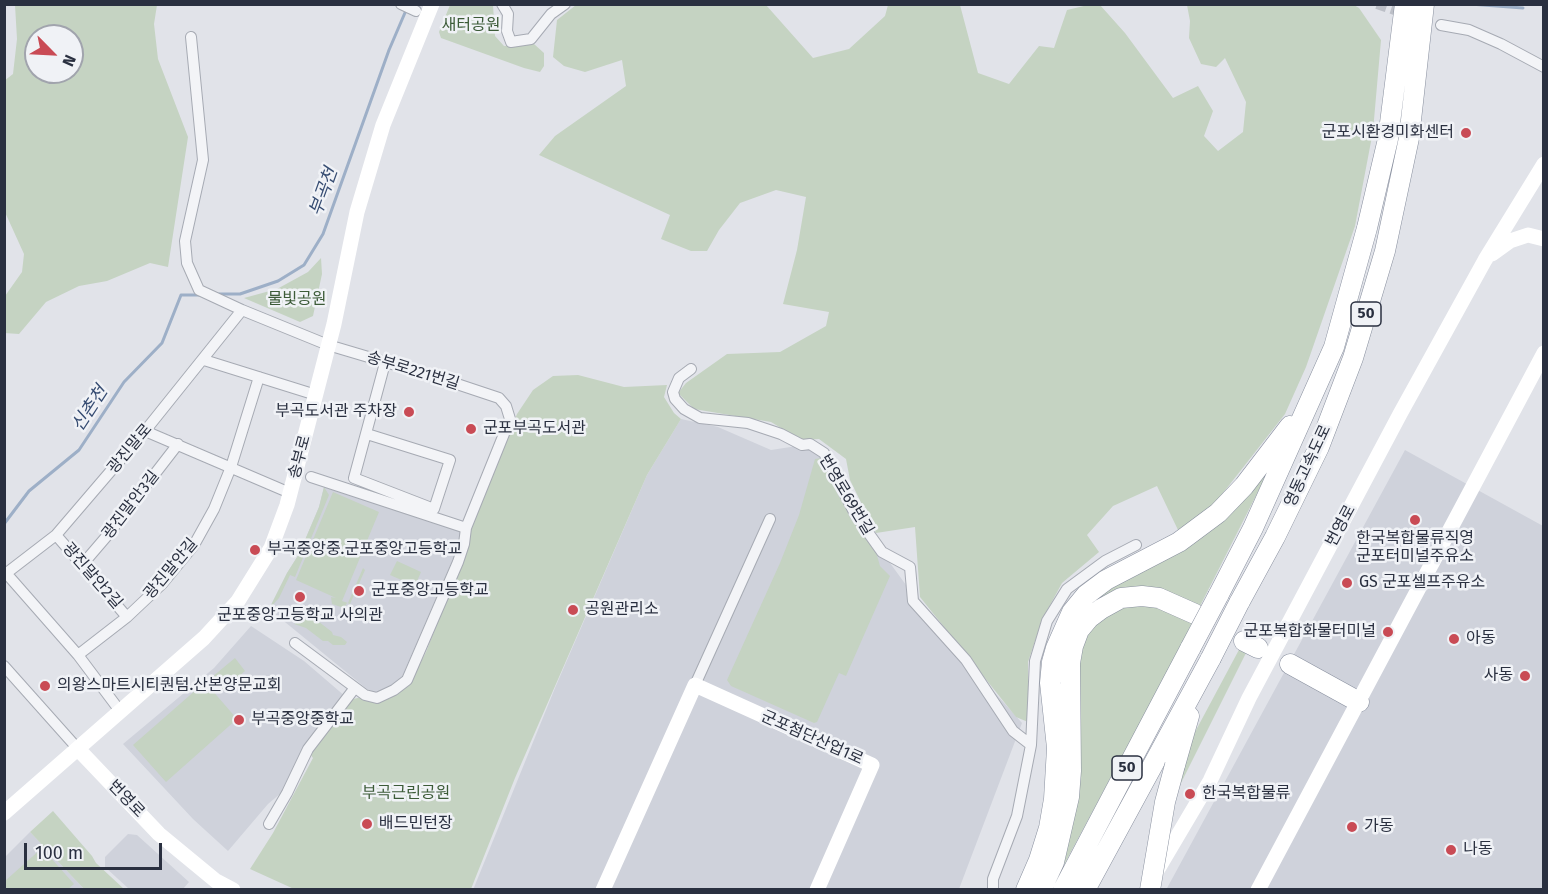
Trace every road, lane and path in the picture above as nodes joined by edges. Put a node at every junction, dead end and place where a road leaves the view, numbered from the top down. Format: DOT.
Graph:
graph roads {
  1 [pos="401,4"];
  2 [pos="432,4"];
  3 [pos="502,4"];
  4 [pos="565,4"];
  5 [pos="1405,4"];
  6 [pos="1424,4"];
  7 [pos="416,11"];
  8 [pos="1442,25"];
  9 [pos="191,37"];
  10 [pos="1544,67"];
  11 [pos="1544,164"];
  12 [pos="1544,239"];
  13 [pos="1485,260"];
  14 [pos="237,308"];
  15 [pos="327,345"];
  16 [pos="1544,353"];
  17 [pos="204,360"];
  18 [pos="385,363"];
  19 [pos="692,369"];
  20 [pos="259,377"];
  21 [pos="316,395"];
  22 [pos="1313,395"];
  23 [pos="146,431"];
  24 [pos="367,434"];
  25 [pos="178,444"];
  26 [pos="231,467"];
  27 [pos="311,477"];
  28 [pos="291,492"];
  29 [pos="770,519"];
  30 [pos="466,528"];
  31 [pos="56,535"];
  32 [pos="1136,545"];
  33 [pos="82,565"];
  34 [pos="5,574"];
  35 [pos="1195,614"];
  36 [pos="128,617"];
  37 [pos="295,643"];
  38 [pos="78,655"];
  39 [pos="1290,664"];
  40 [pos="1207,665"];
  41 [pos="4,666"];
  42 [pos="695,685"];
  43 [pos="354,689"];
  44 [pos="1359,702"];
  45 [pos="120,711"];
  46 [pos="1032,745"];
  47 [pos="78,749"];
  48 [pos="4,813"];
  49 [pos="269,824"];
  50 [pos="233,890"];
  51 [pos="603,890"];
  52 [pos="817,890"];
  53 [pos="993,890"];
  54 [pos="1026,890"];
  55 [pos="1041,890"];
  56 [pos="1063,890"];
  57 [pos="1084,890"];
  58 [pos="1142,890"];
  59 [pos="1150,890"];
  60 [pos="1258,890"];
  1 -- 7 [label="street"];
  2 -- 15 [label="street, 송부로"];
  3 -- 4 [label="street"];
  5 -- 22 [label="highway, 영동고속도로 / 50"];
  6 -- 40 [label="highway, 영동고속도로 / 50, bridge"];
  8 -- 10 [label="street"];
  9 -- 14 [label="street, 송부로221번길"];
  11 -- 13 [label="street, 번영로"];
  12 -- 13 [label="street"];
  13 -- 58 [label="street, 번영로"];
  14 -- 15 [label="street, 송부로221번길"];
  14 -- 17 [label="street, 광진말로"];
  15 -- 18 [label="street, 송부로221번길"];
  15 -- 21 [label="street, 송부로"];
  16 -- 44 [label="street"];
  17 -- 20 [label="street"];
  17 -- 23 [label="street, 광진말로"];
  18 -- 24 [label="street"];
  18 -- 30 [label="street, 송부로221번길"];
  19 -- 46 [label="street, 번영로69번길"];
  20 -- 21 [label="street"];
  20 -- 26 [label="street, 광진말안길"];
  21 -- 28 [label="street, 송부로"];
  22 -- 54 [label="highway"];
  22 -- 56 [label="highway, 영동고속도로 / 50, bridge"];
  23 -- 25 [label="street"];
  23 -- 31 [label="street, 광진말로"];
  24 -- 24 [label="street"];
  25 -- 26 [label="street"];
  25 -- 33 [label="street, 광진말안3길"];
  26 -- 28 [label="street"];
  26 -- 36 [label="street, 광진말안길"];
  27 -- 30 [label="street"];
  28 -- 45 [label="street, 송부로"];
  29 -- 42 [label="street"];
  30 -- 43 [label="street"];
  31 -- 33 [label="street, 광진말안2길"];
  31 -- 34 [label="street, 광진말로"];
  32 -- 46 [label="street"];
  33 -- 36 [label="street, 광진말안2길"];
  34 -- 38 [label="street"];
  35 -- 55 [label="highway"];
  36 -- 38 [label="street, 광진말안길"];
  37 -- 43 [label="street"];
  38 -- 45 [label="street"];
  39 -- 44 [label="highway"];
  40 -- 57 [label="highway, 영동고속도로 / 50"];
  40 -- 59 [label="highway, bridge"];
  41 -- 47 [label="street"];
  42 -- 51 [label="street"];
  42 -- 52 [label="street, 군포첨단산업1로"];
  43 -- 49 [label="street"];
  44 -- 60 [label="street"];
  45 -- 47 [label="street, 송부로"];
  46 -- 53 [label="street"];
  47 -- 48 [label="street, 송부로"];
  47 -- 50 [label="street, 번영로"];
}
